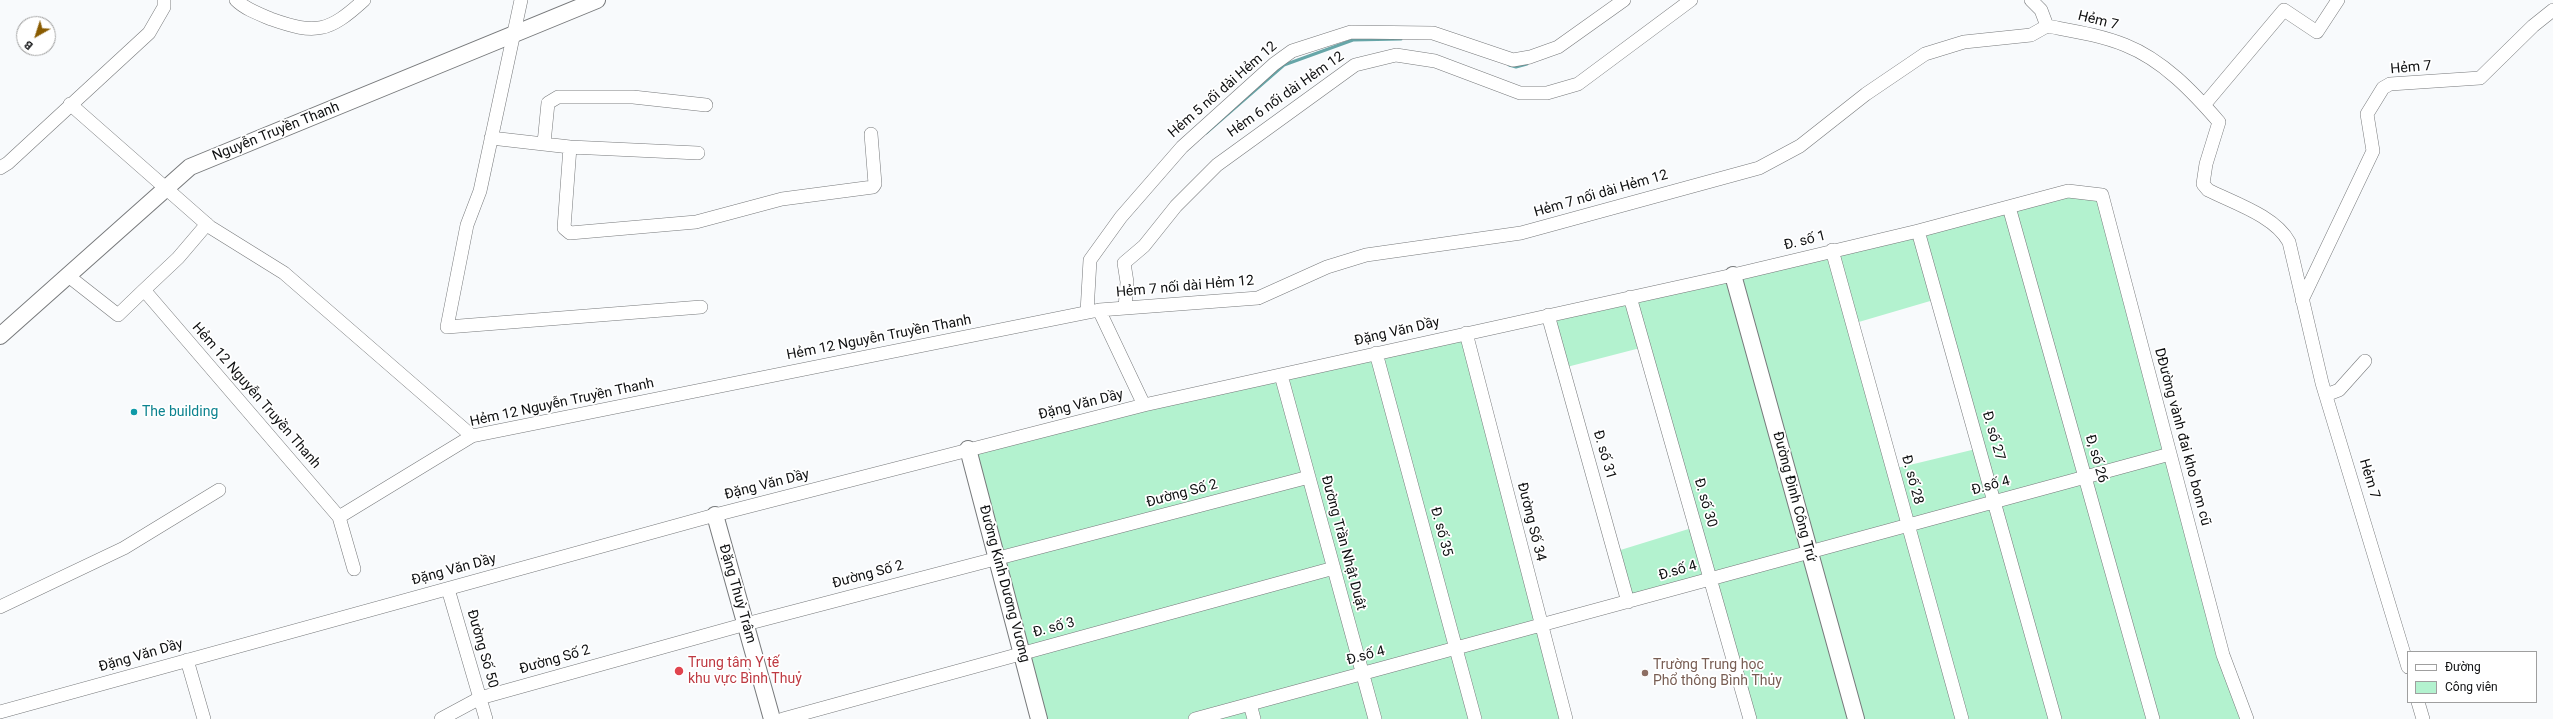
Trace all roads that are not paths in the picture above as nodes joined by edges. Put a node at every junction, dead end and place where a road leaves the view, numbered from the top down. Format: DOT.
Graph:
graph roads {
  1 [pos="164,0"];
  2 [pos="236,0"];
  3 [pos="364,0"];
  4 [pos="521,0"];
  5 [pos="596,0"];
  6 [pos="1624,0"];
  7 [pos="1691,0"];
  8 [pos="2031,0"];
  9 [pos="2338,0"];
  10 [pos="2553,10"];
  11 [pos="2047,26"];
  12 [pos="513,35"];
  13 [pos="70,104"];
  14 [pos="706,105"];
  15 [pos="2204,105"];
  16 [pos="871,134"];
  17 [pos="491,138"];
  18 [pos="544,143"];
  19 [pos="570,147"];
  20 [pos="698,153"];
  21 [pos="0,168"];
  22 [pos="166,187"];
  23 [pos="2068,191"];
  24 [pos="2009,207"];
  25 [pos="207,224"];
  26 [pos="1918,231"];
  27 [pos="1832,250"];
  28 [pos="67,275"];
  29 [pos="1733,275"];
  30 [pos="144,290"];
  31 [pos="1630,296"];
  32 [pos="2129,297"];
  33 [pos="2302,300"];
  34 [pos="701,307"];
  35 [pos="1125,308"];
  36 [pos="1093,311"];
  37 [pos="1548,315"];
  38 [pos="1466,333"];
  39 [pos="0,336"];
  40 [pos="1376,353"];
  41 [pos="2365,361"];
  42 [pos="1281,376"];
  43 [pos="2326,395"];
  44 [pos="1144,405"];
  45 [pos="472,436"];
  46 [pos="968,449"];
  47 [pos="2170,454"];
  48 [pos="1309,477"];
  49 [pos="2084,477"];
  50 [pos="219,490"];
  51 [pos="1996,501"];
  52 [pos="715,515"];
  53 [pos="339,517"];
  54 [pos="1908,525"];
  55 [pos="1810,552"];
  56 [pos="997,558"];
  57 [pos="1334,568"];
  58 [pos="354,569"];
  59 [pos="1710,579"];
  60 [pos="448,588"];
  61 [pos="1628,602"];
  62 [pos="0,607"];
  63 [pos="746,624"];
  64 [pos="1540,625"];
  65 [pos="1456,648"];
  66 [pos="1022,653"];
  67 [pos="2223,655"];
  68 [pos="187,660"];
  69 [pos="2407,664"];
  70 [pos="1363,674"];
  71 [pos="480,698"];
  72 [pos="2418,703"];
  73 [pos="1250,704"];
  74 [pos="0,712"];
  75 [pos="16,714"];
  76 [pos="204,719"];
  77 [pos="441,719"];
  78 [pos="486,719"];
  79 [pos="772,719"];
  80 [pos="783,719"];
  81 [pos="1039,719"];
  82 [pos="1195,719"];
  83 [pos="1254,719"];
  84 [pos="1375,719"];
  85 [pos="1475,719"];
  86 [pos="1566,719"];
  87 [pos="1750,719"];
  88 [pos="1856,719"];
  89 [pos="1962,719"];
  90 [pos="2055,719"];
  91 [pos="2153,719"];
  92 [pos="2246,719"];
  93 [pos="2424,719"];
  1 -- 13 [label="street"];
  2 -- 3 [label="street"];
  4 -- 12 [label="street"];
  5 -- 12 [label="street, Nguyễn Truyền Thanh"];
  6 -- 36 [label="street, Hẻm 5 nối dài Hẻm 12"];
  7 -- 35 [label="street, Hẻm 6 nối dài Hẻm 12"];
  8 -- 11 [label="street"];
  9 -- 15 [label="street"];
  10 -- 33 [label="street, Hẻm 7"];
  11 -- 15 [label="street, Hẻm 7"];
  11 -- 35 [label="street, Hẻm 7 nối dài Hẻm 12"];
  12 -- 17 [label="street"];
  12 -- 22 [label="street, Nguyễn Truyền Thanh"];
  13 -- 21 [label="street"];
  13 -- 22 [label="street"];
  14 -- 18 [label="street"];
  15 -- 33 [label="street, Hẻm 7"];
  16 -- 19 [label="street"];
  17 -- 18 [label="street"];
  17 -- 34 [label="street"];
  18 -- 19 [label="street"];
  19 -- 20 [label="street"];
  22 -- 25 [label="street"];
  22 -- 28 [label="street, Nguyễn Truyền Thanh"];
  23 -- 24 [label="street, Đ. số 1"];
  23 -- 32 [label="street, DĐường vành đai kho bom cũ"];
  24 -- 26 [label="street, Đ. số 1"];
  24 -- 49 [label="street, Đ, số 26"];
  25 -- 30 [label="street"];
  25 -- 45 [label="street"];
  26 -- 27 [label="street, Đ. số 1"];
  26 -- 51 [label="street, Đ. số 27"];
  27 -- 29 [label="street, Đ. số 1"];
  27 -- 54 [label="street, Đ. số 28"];
  28 -- 30 [label="street"];
  28 -- 39 [label="street, Nguyễn Truyền Thanh"];
  29 -- 31 [label="street, Đ. số 1"];
  29 -- 55 [label="street, Đường Đinh Công Trứ"];
  30 -- 53 [label="street, Hẻm 12 Nguyễn Truyền Thanh"];
  31 -- 37 [label="street, Đ. số 1"];
  31 -- 59 [label="street, Đ. số 30"];
  32 -- 47 [label="street, DĐường vành đai kho bom cũ"];
  32 -- 67 [label="street"];
  33 -- 43 [label="street, Hẻm 7"];
  35 -- 36 [label="street, Hẻm 7 nối dài Hẻm 12"];
  36 -- 44 [label="street"];
  36 -- 45 [label="street, Hẻm 12 Nguyễn Truyền Thanh"];
  37 -- 38 [label="street, Đặng Văn Dầy"];
  37 -- 61 [label="street, Đ. số 31"];
  38 -- 40 [label="street, Đặng Văn Dầy"];
  38 -- 64 [label="street, Đường Số 34"];
  40 -- 42 [label="street, Đặng Văn Dầy"];
  40 -- 65 [label="street, Đ. số 35"];
  41 -- 43 [label="street"];
  42 -- 44 [label="street, Đặng Văn Dầy"];
  42 -- 48 [label="street, Đường Trần Nhật Duật"];
  43 -- 69 [label="street, Hẻm 7"];
  44 -- 46 [label="street, Đặng Văn Dầy"];
  45 -- 53 [label="street, Hẻm 12 Nguyễn Truyền Thanh"];
  46 -- 52 [label="street, Đặng Văn Dầy"];
  46 -- 56 [label="street, Đường Kinh Dương Vương"];
  47 -- 49 [label="street, Đ.số 4"];
  47 -- 67 [label="street, DĐường vành đai kho bom cũ"];
  48 -- 56 [label="street, Đường Số 2"];
  48 -- 57 [label="street, Đường Trần Nhật Duật"];
  49 -- 51 [label="street, Đ.số 4"];
  49 -- 91 [label="street, Đ, số 26"];
  50 -- 62 [label="street"];
  51 -- 54 [label="street, Đ.số 4"];
  51 -- 90 [label="street, Đ. số 27"];
  52 -- 60 [label="street, Đặng Văn Dầy"];
  52 -- 63 [label="street, Đặng Thuỳ Trâm"];
  53 -- 58 [label="street"];
  54 -- 55 [label="street, Đ.số 4"];
  54 -- 89 [label="street, Đ. số 28"];
  55 -- 59 [label="street, Đ.số 4"];
  55 -- 88 [label="street, Đường Đinh Công Trứ"];
  56 -- 63 [label="street, Đường Số 2"];
  56 -- 66 [label="street, Đường Kinh Dương Vương"];
  57 -- 66 [label="street, Đ. số 3"];
  57 -- 70 [label="street, Đường Trần Nhật Duật"];
  59 -- 61 [label="street, Đ.số 4"];
  59 -- 87 [label="street, Đ. số 30"];
  60 -- 68 [label="street, Đặng Văn Dầy"];
  60 -- 71 [label="street, Đường Số 50"];
  61 -- 64 [label="street, Đ.số 4"];
  63 -- 71 [label="street, Đường Số 2"];
  63 -- 79 [label="street, Đặng Thuỳ Trâm"];
  64 -- 65 [label="street, Đ.số 4"];
  64 -- 86 [label="street, Đường Số 34"];
  65 -- 70 [label="street, Đ.số 4"];
  65 -- 85 [label="street, Đ. số 35"];
  66 -- 80 [label="street, Đ. số 3"];
  66 -- 81 [label="street, Đường Kinh Dương Vương"];
  67 -- 92 [label="street, DĐường vành đai kho bom cũ"];
  68 -- 75 [label="street, Đặng Văn Dầy"];
  68 -- 76 [label="street"];
  70 -- 73 [label="street, Đ.số 4"];
  70 -- 84 [label="street, Đường Trần Nhật Duật"];
  71 -- 77 [label="street, Đường Số 2"];
  71 -- 78 [label="street, Đường Số 50"];
  72 -- 93 [label="street"];
  73 -- 82 [label="street, Đ.số 4"];
  73 -- 83 [label="street"];
  74 -- 75 [label="street, Đặng Văn Dầy"];
}
